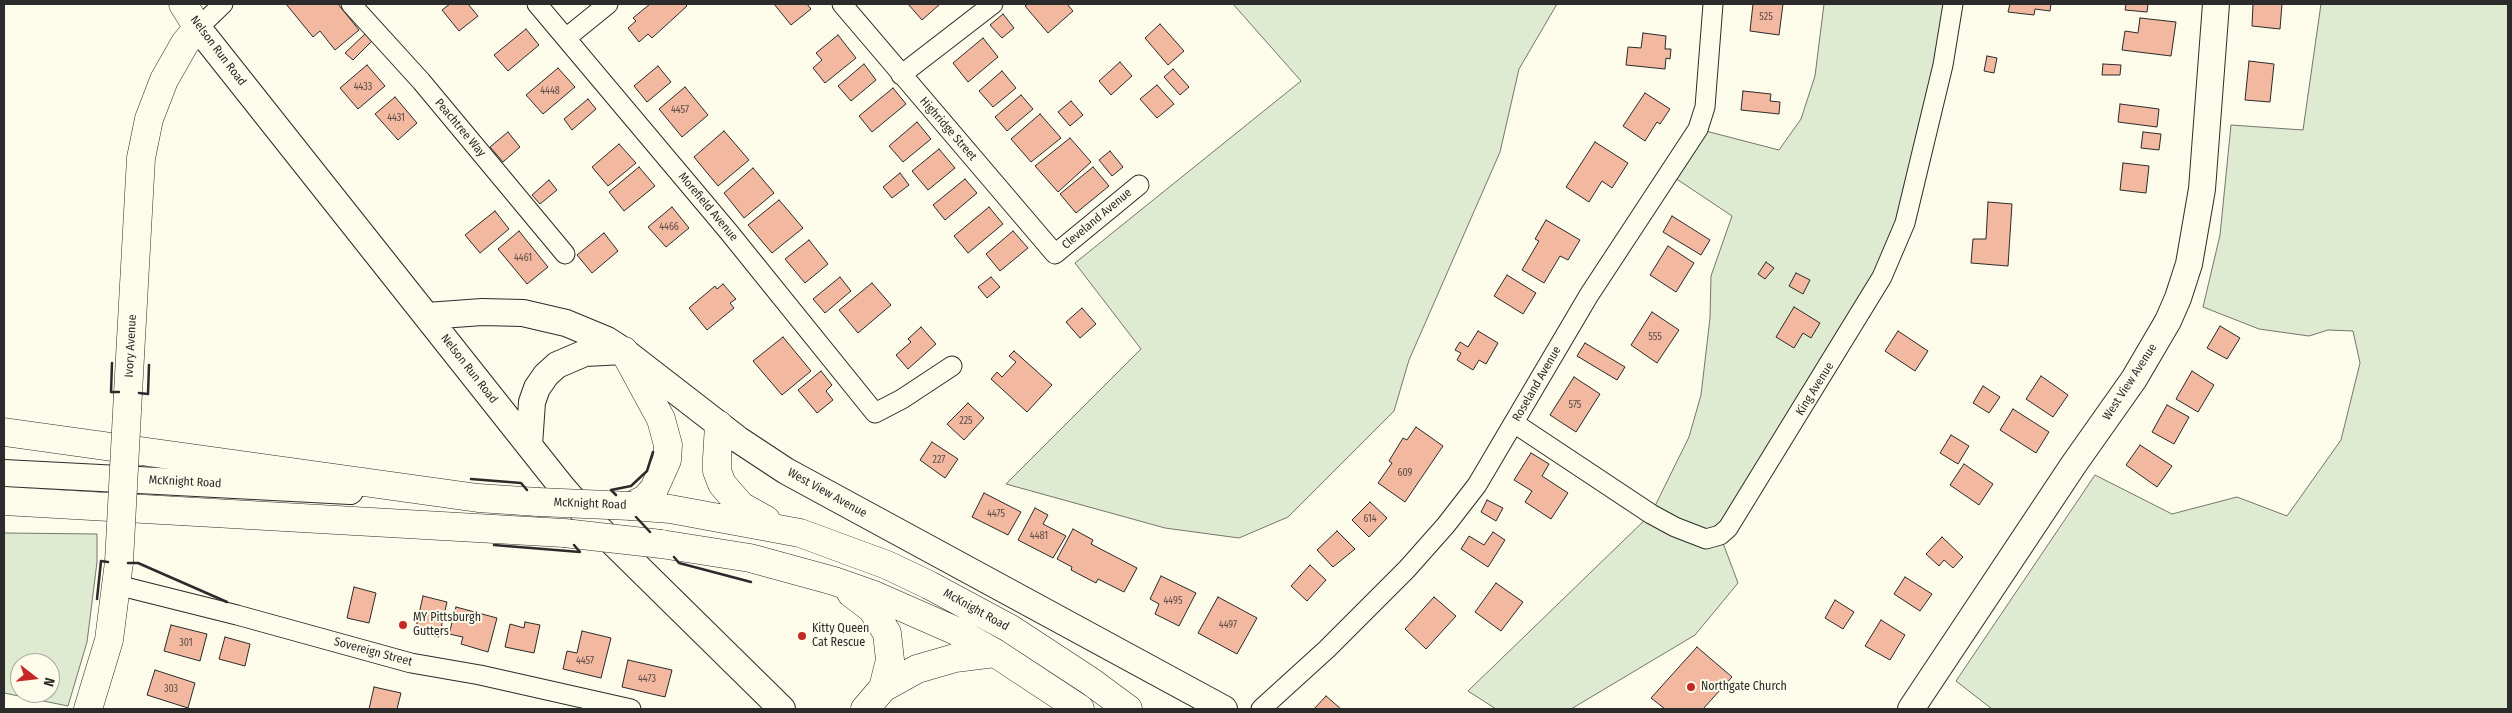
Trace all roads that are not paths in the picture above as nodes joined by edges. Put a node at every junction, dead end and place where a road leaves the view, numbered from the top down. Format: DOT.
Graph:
graph roads {
  1 [pos="183,4"];
  2 [pos="223,4"];
  3 [pos="351,4"];
  4 [pos="537,4"];
  5 [pos="608,4"];
  6 [pos="842,4"];
  7 [pos="993,4"];
  8 [pos="1713,4"];
  9 [pos="1953,4"];
  10 [pos="2216,4"];
  11 [pos="198,28"];
  12 [pos="566,38"];
  13 [pos="901,75"];
  14 [pos="1139,184"];
  15 [pos="565,254"];
  16 [pos="1055,254"];
  17 [pos="427,316"];
  18 [pos="624,351"];
  19 [pos="952,366"];
  20 [pos="1514,423"];
  21 [pos="719,425"];
  22 [pos="4,432"];
  23 [pos="529,445"];
  24 [pos="4,472"];
  25 [pos="478,498"];
  26 [pos="4,501"];
  27 [pos="631,506"];
  28 [pos="800,533"];
  29 [pos="118,574"];
  30 [pos="834,581"];
  31 [pos="995,652"];
  32 [pos="883,688"];
  33 [pos="88,709"];
  34 [pos="632,709"];
  35 [pos="782,709"];
  36 [pos="865,709"];
  37 [pos="1080,709"];
  38 [pos="1128,709"];
  39 [pos="1224,709"];
  40 [pos="1261,709"];
  41 [pos="1911,709"];
  1 -- 11 [label="main road, Nelson Run Road"];
  2 -- 11 [label="street, Ivory Avenue"];
  3 -- 15 [label="street, Peachtree Way"];
  4 -- 12 [label="street, Morefield Avenue"];
  5 -- 12 [label="street"];
  6 -- 13 [label="street, Highridge Street"];
  7 -- 13 [label="street"];
  8 -- 20 [label="street, Roseland Avenue"];
  9 -- 20 [label="street, King Avenue"];
  10 -- 41 [label="main road, West View Avenue"];
  11 -- 17 [label="main road, Nelson Run Road"];
  11 -- 29 [label="main road, Ivory Avenue, bridge"];
  12 -- 19 [label="street, Morefield Avenue"];
  13 -- 16 [label="street, Highridge Street"];
  14 -- 16 [label="street, Cleveland Avenue"];
  17 -- 18 [label="main road, West View Avenue"];
  17 -- 23 [label="main road, Nelson Run Road"];
  18 -- 21 [label="main road, West View Avenue"];
  18 -- 23 [label="main road"];
  18 -- 27 [label="main road"];
  20 -- 40 [label="street, Roseland Avenue"];
  21 -- 28 [label="main road"];
  21 -- 39 [label="main road, West View Avenue"];
  22 -- 25 [label="main road"];
  23 -- 35 [label="main road, Nelson Run Road"];
  24 -- 25 [label="main road, McKnight Road"];
  25 -- 27 [label="main road, McKnight Road, bridge"];
  26 -- 30 [label="main road, bridge"];
  27 -- 28 [label="main road, McKnight Road"];
  28 -- 38 [label="main road, McKnight Road"];
  29 -- 33 [label="main road, Ivory Avenue"];
  29 -- 34 [label="street, Sovereign Street"];
  30 -- 31 [label="main road"];
  30 -- 32 [label="main road"];
  31 -- 32 [label="main road"];
  31 -- 37 [label="main road"];
  32 -- 36 [label="main road"];
}
